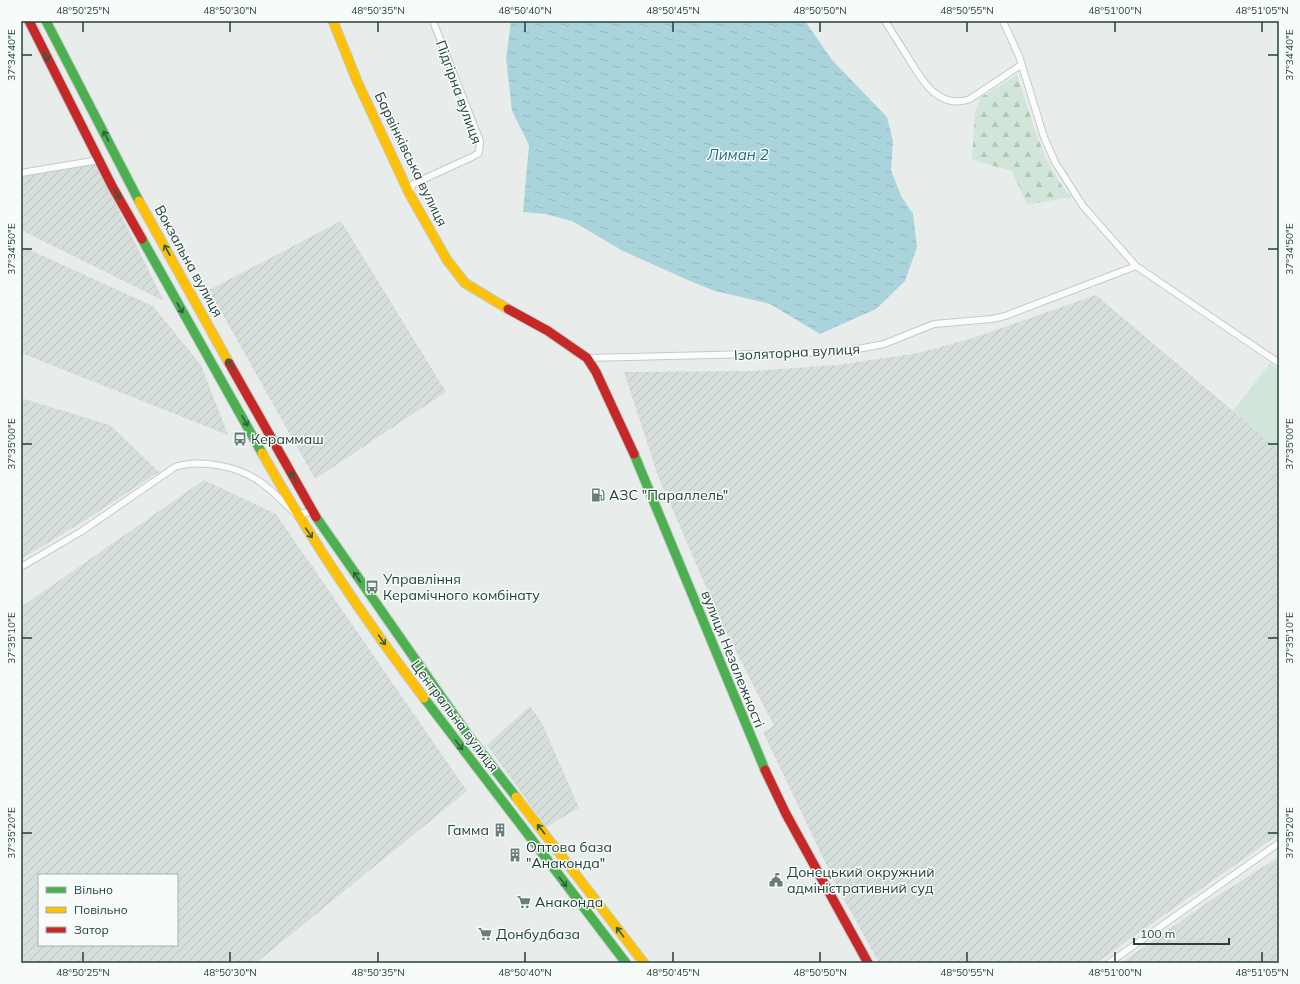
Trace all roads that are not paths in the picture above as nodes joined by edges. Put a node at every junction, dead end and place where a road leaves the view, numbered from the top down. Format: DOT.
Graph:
graph roads {
  1 [pos="29,21"];
  2 [pos="46,21"];
  3 [pos="333,21"];
  4 [pos="433,21"];
  5 [pos="885,21"];
  6 [pos="1003,21"];
  7 [pos="1021,65"];
  8 [pos="99,160"];
  9 [pos="21,173"];
  10 [pos="409,193"];
  11 [pos="1136,266"];
  12 [pos="587,358"];
  13 [pos="1279,363"];
  14 [pos="312,512"];
  15 [pos="296,514"];
  16 [pos="21,567"];
  17 [pos="1279,843"];
  18 [pos="626,963"];
  19 [pos="644,963"];
  20 [pos="868,963"];
  21 [pos="1109,963"];
  1 -- 8 [label="street, one-way"];
  14 -- 2 [label="street, Вокзальна вулиця, one-way"];
  3 -- 10 [label="street, Барвінківська вулиця"];
  4 -- 10 [label="street, Підгірна вулиця"];
  5 -- 7 [label="street"];
  6 -- 7 [label="street"];
  7 -- 11 [label="street"];
  8 -- 9 [label="street"];
  8 -- 15 [label="street, Центральна вулиця, one-way"];
  10 -- 12 [label="street, Барвінківська вулиця"];
  11 -- 12 [label="street, Ізоляторна вулиця"];
  11 -- 13 [label="street"];
  12 -- 20 [label="street, вулиця Незалежності"];
  14 -- 15 [label="street"];
  19 -- 14 [label="street, Центральна вулиця, one-way"];
  15 -- 16 [label="street"];
  15 -- 18 [label="street, Центральна вулиця, one-way"];
  17 -- 21 [label="street"];
}
